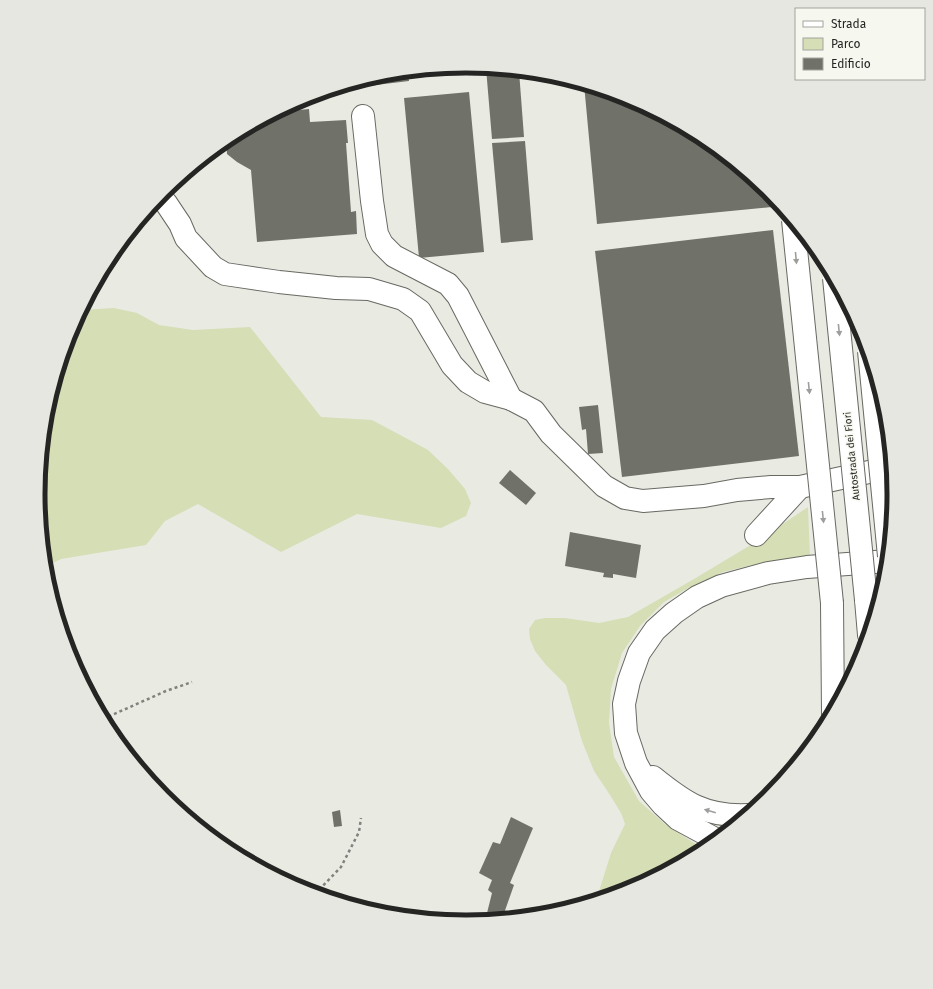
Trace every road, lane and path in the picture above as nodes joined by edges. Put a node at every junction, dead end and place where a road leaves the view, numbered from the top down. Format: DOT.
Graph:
graph roads {
  1 [pos="362,116"];
  2 [pos="166,203"];
  3 [pos="793,229"];
  4 [pos="835,290"];
  5 [pos="872,377"];
  6 [pos="511,399"];
  7 [pos="887,468"];
  8 [pos="800,487"];
  9 [pos="886,528"];
  10 [pos="756,535"];
  11 [pos="882,561"];
  12 [pos="832,603"];
  13 [pos="868,622"];
  14 [pos="192,682"];
  15 [pos="841,688"];
  16 [pos="833,703"];
  17 [pos="109,717"];
  18 [pos="636,763"];
  19 [pos="739,816"];
  20 [pos="361,818"];
  21 [pos="712,837"];
  22 [pos="319,889"];
  1 -- 6 [label="main road"];
  2 -- 6 [label="main road"];
  3 -- 12 [label="main road, one-way, bridge"];
  4 -- 13 [label="main road, Autostrada dei Fiori, one-way, bridge"];
  5 -- 9 [label="main road, bridge"];
  6 -- 8 [label="main road"];
  7 -- 8 [label="main road"];
  8 -- 10 [label="main road"];
  11 -- 18 [label="main road"];
  12 -- 15 [label="main road"];
  12 -- 16 [label="main road"];
  14 -- 17 [label="path"];
  19 -- 18 [label="main road, one-way"];
  18 -- 21 [label="main road"];
  20 -- 22 [label="path"];
}
